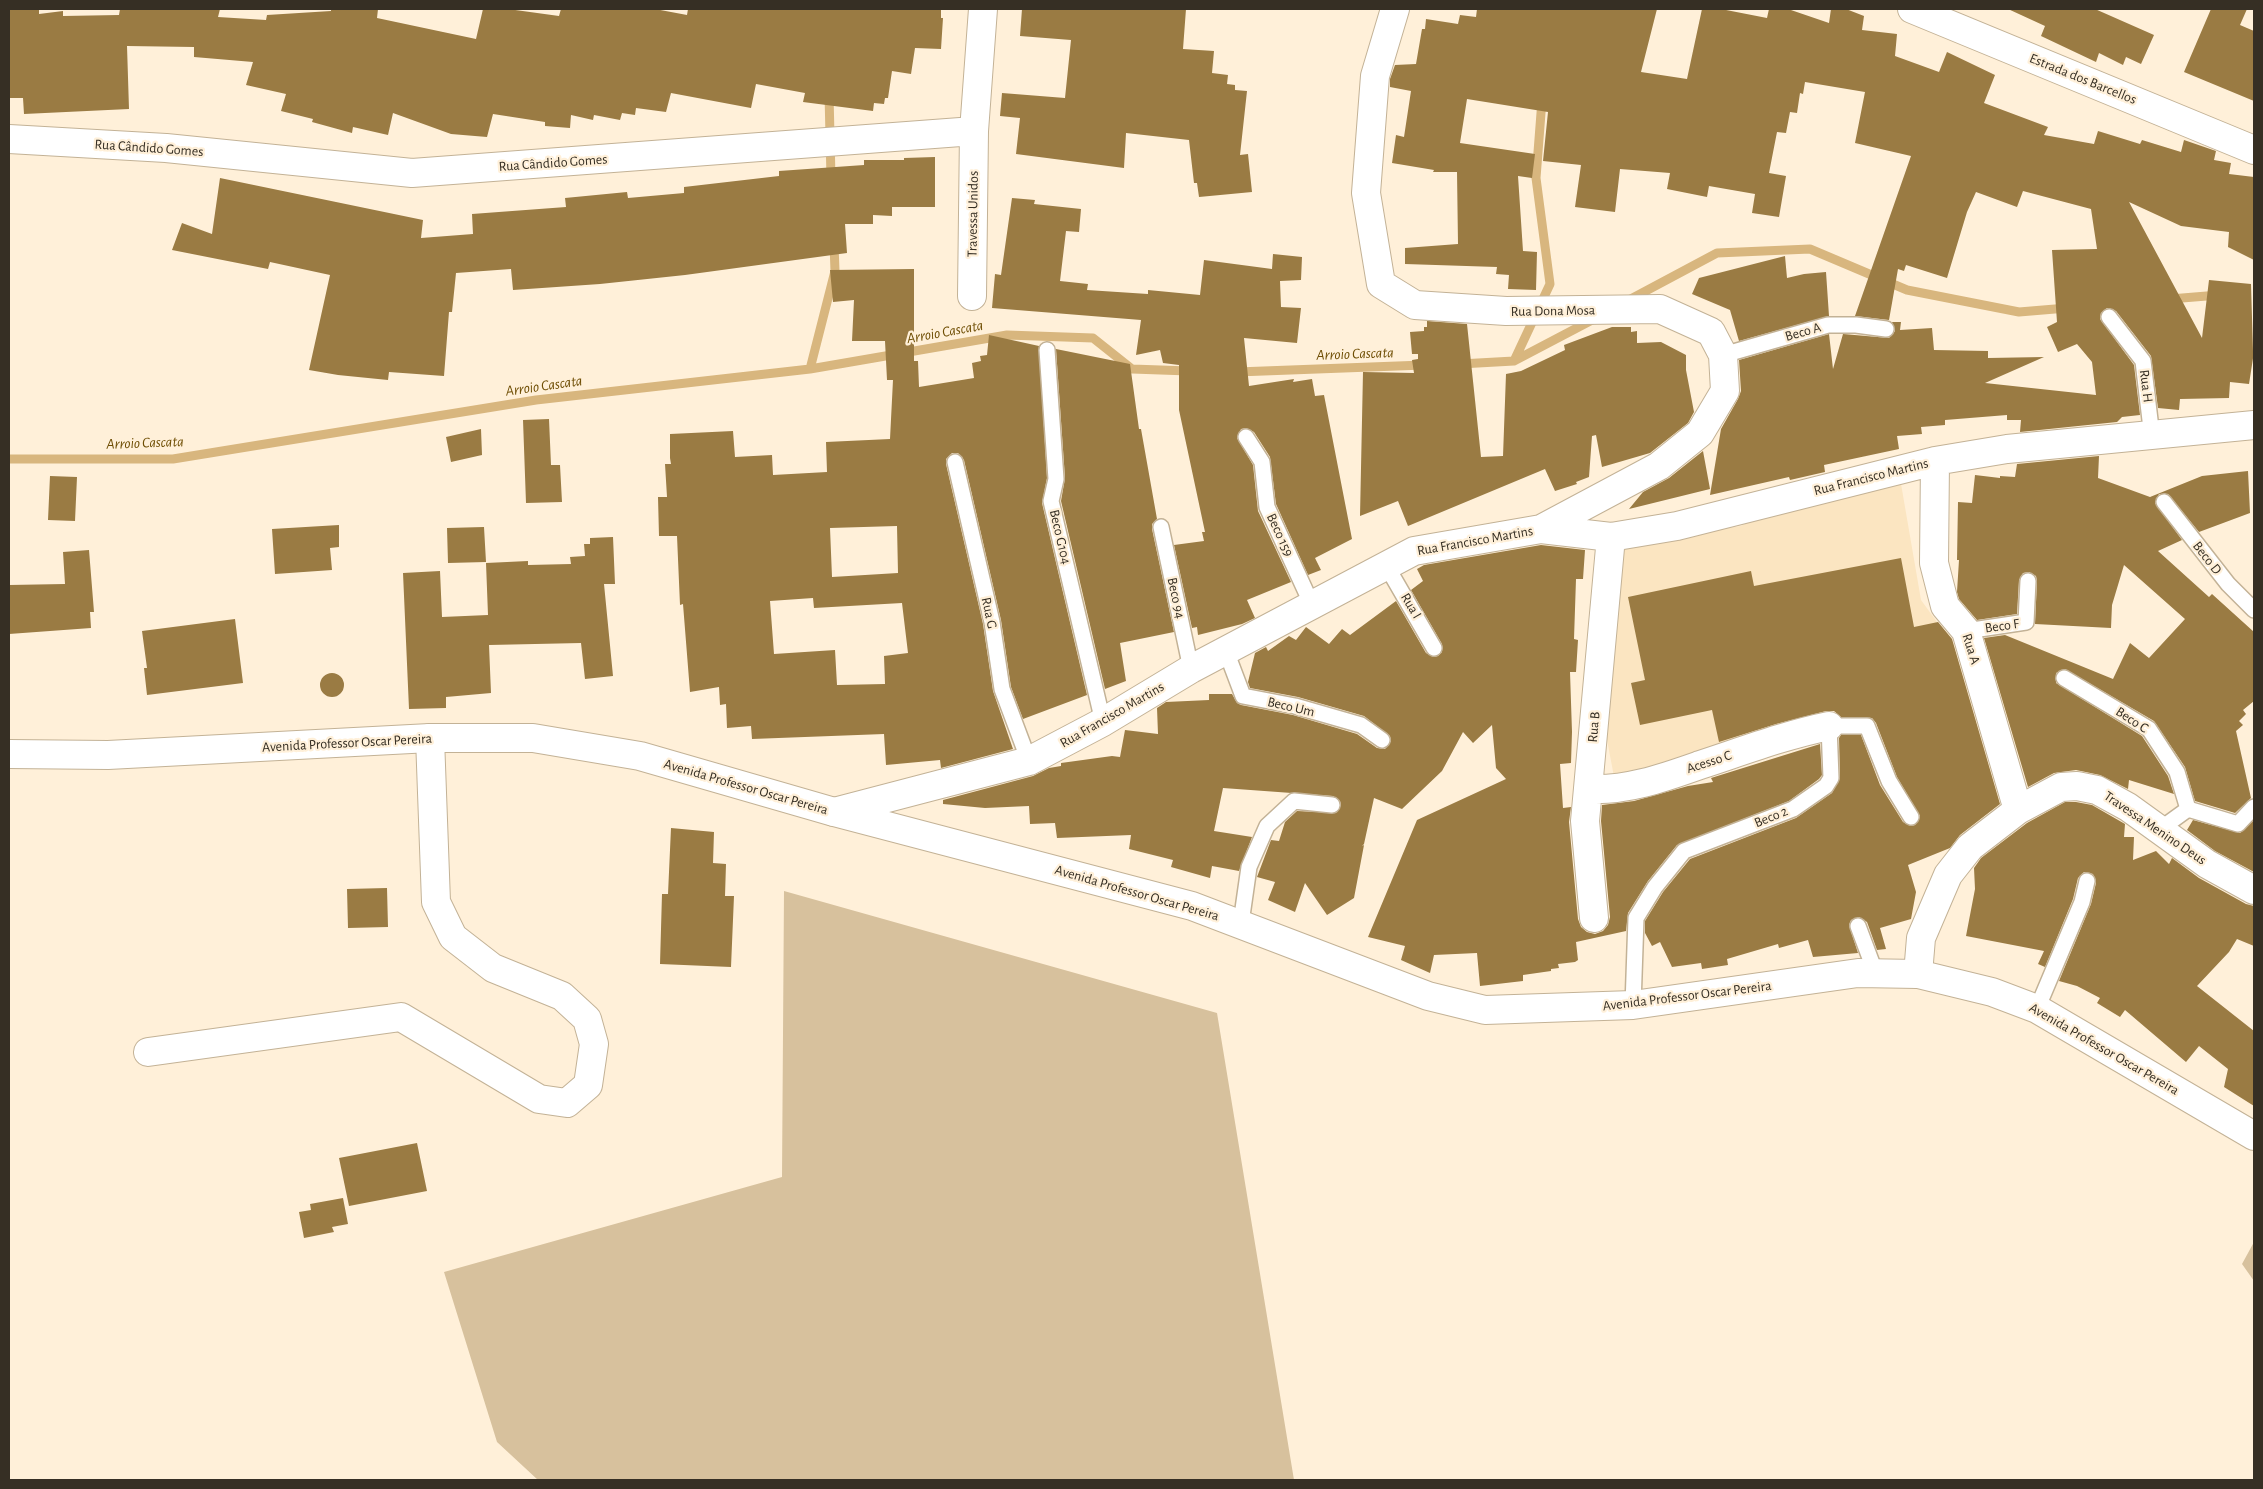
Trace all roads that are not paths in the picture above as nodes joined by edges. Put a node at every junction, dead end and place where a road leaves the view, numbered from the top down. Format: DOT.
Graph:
graph roads {
  1 [pos="983,9"];
  2 [pos="1395,9"];
  3 [pos="1912,9"];
  4 [pos="974,131"];
  5 [pos="9,139"];
  6 [pos="2254,150"];
  7 [pos="972,296"];
  8 [pos="2109,317"];
  9 [pos="1886,329"];
  10 [pos="1047,350"];
  11 [pos="1723,355"];
  12 [pos="2254,425"];
  13 [pos="1246,437"];
  14 [pos="2152,437"];
  15 [pos="1935,461"];
  16 [pos="955,462"];
  17 [pos="2164,502"];
  18 [pos="1161,527"];
  19 [pos="1541,529"];
  20 [pos="1610,537"];
  21 [pos="1386,565"];
  22 [pos="2028,581"];
  23 [pos="1312,605"];
  24 [pos="2254,610"];
  25 [pos="1966,630"];
  26 [pos="1434,648"];
  27 [pos="1226,651"];
  28 [pos="1191,669"];
  29 [pos="2064,678"];
  30 [pos="1103,722"];
  31 [pos="1829,726"];
  32 [pos="430,738"];
  33 [pos="1382,740"];
  34 [pos="9,754"];
  35 [pos="1029,761"];
  36 [pos="1588,789"];
  37 [pos="1332,805"];
  38 [pos="2254,807"];
  39 [pos="2188,809"];
  40 [pos="2018,810"];
  41 [pos="834,812"];
  42 [pos="1911,817"];
  43 [pos="2158,830"];
  44 [pos="2087,881"];
  45 [pos="2254,890"];
  46 [pos="1594,918"];
  47 [pos="1241,923"];
  48 [pos="1858,926"];
  49 [pos="1876,974"];
  50 [pos="1918,974"];
  51 [pos="1633,1005"];
  52 [pos="2037,1009"];
  53 [pos="148,1052"];
  54 [pos="2254,1136"];
  1 -- 4 [label="street"];
  2 -- 11 [label="street, Rua Dona Mosa"];
  3 -- 6 [label="street, Estrada dos Barcellos"];
  4 -- 5 [label="street, Rua Cândido Gomes"];
  4 -- 7 [label="street, Travessa Unidos"];
  8 -- 14 [label="lane, Rua H"];
  9 -- 11 [label="lane, Beco A"];
  10 -- 30 [label="lane, Beco G104"];
  11 -- 19 [label="street, Rua Dona Mosa"];
  12 -- 14 [label="street, Rua Francisco Martins"];
  13 -- 23 [label="lane, Beco 159"];
  14 -- 15 [label="street, Rua Francisco Martins"];
  15 -- 20 [label="street, Rua Francisco Martins"];
  15 -- 25 [label="street, Rua A"];
  16 -- 35 [label="lane, Rua G"];
  17 -- 24 [label="lane, Beco D"];
  18 -- 28 [label="lane, Beco 94"];
  19 -- 20 [label="street, Rua Francisco Martins"];
  19 -- 21 [label="street, Rua Francisco Martins"];
  20 -- 36 [label="street, Rua B"];
  21 -- 23 [label="street, Rua Francisco Martins"];
  21 -- 26 [label="lane, Rua I"];
  22 -- 25 [label="lane, Beco F"];
  23 -- 27 [label="street, Rua Francisco Martins"];
  25 -- 40 [label="street, Rua A"];
  27 -- 28 [label="street, Rua Francisco Martins"];
  27 -- 33 [label="lane, Beco Um"];
  28 -- 30 [label="street, Rua Francisco Martins"];
  29 -- 39 [label="lane, Beco C"];
  30 -- 35 [label="street, Rua Francisco Martins"];
  31 -- 36 [label="street, Acesso C"];
  31 -- 42 [label="lane"];
  31 -- 51 [label="lane, Beco 2"];
  32 -- 34 [label="street, Avenida Professor Oscar Pereira"];
  32 -- 41 [label="street, Avenida Professor Oscar Pereira"];
  32 -- 53 [label="street"];
  35 -- 41 [label="street, Rua Francisco Martins"];
  36 -- 46 [label="street, Rua B"];
  37 -- 47 [label="lane"];
  38 -- 39 [label="lane"];
  39 -- 43 [label="lane"];
  40 -- 43 [label="street, Travessa Menino Deus"];
  40 -- 50 [label="street, Travessa Menino Deus"];
  41 -- 47 [label="street, Avenida Professor Oscar Pereira"];
  43 -- 45 [label="street, Travessa Menino Deus"];
  44 -- 52 [label="lane"];
  47 -- 51 [label="street, Avenida Professor Oscar Pereira"];
  48 -- 49 [label="lane"];
  49 -- 50 [label="street, Avenida Professor Oscar Pereira"];
  49 -- 51 [label="street, Avenida Professor Oscar Pereira"];
  50 -- 52 [label="street, Avenida Professor Oscar Pereira"];
  52 -- 54 [label="street, Avenida Professor Oscar Pereira"];
}
